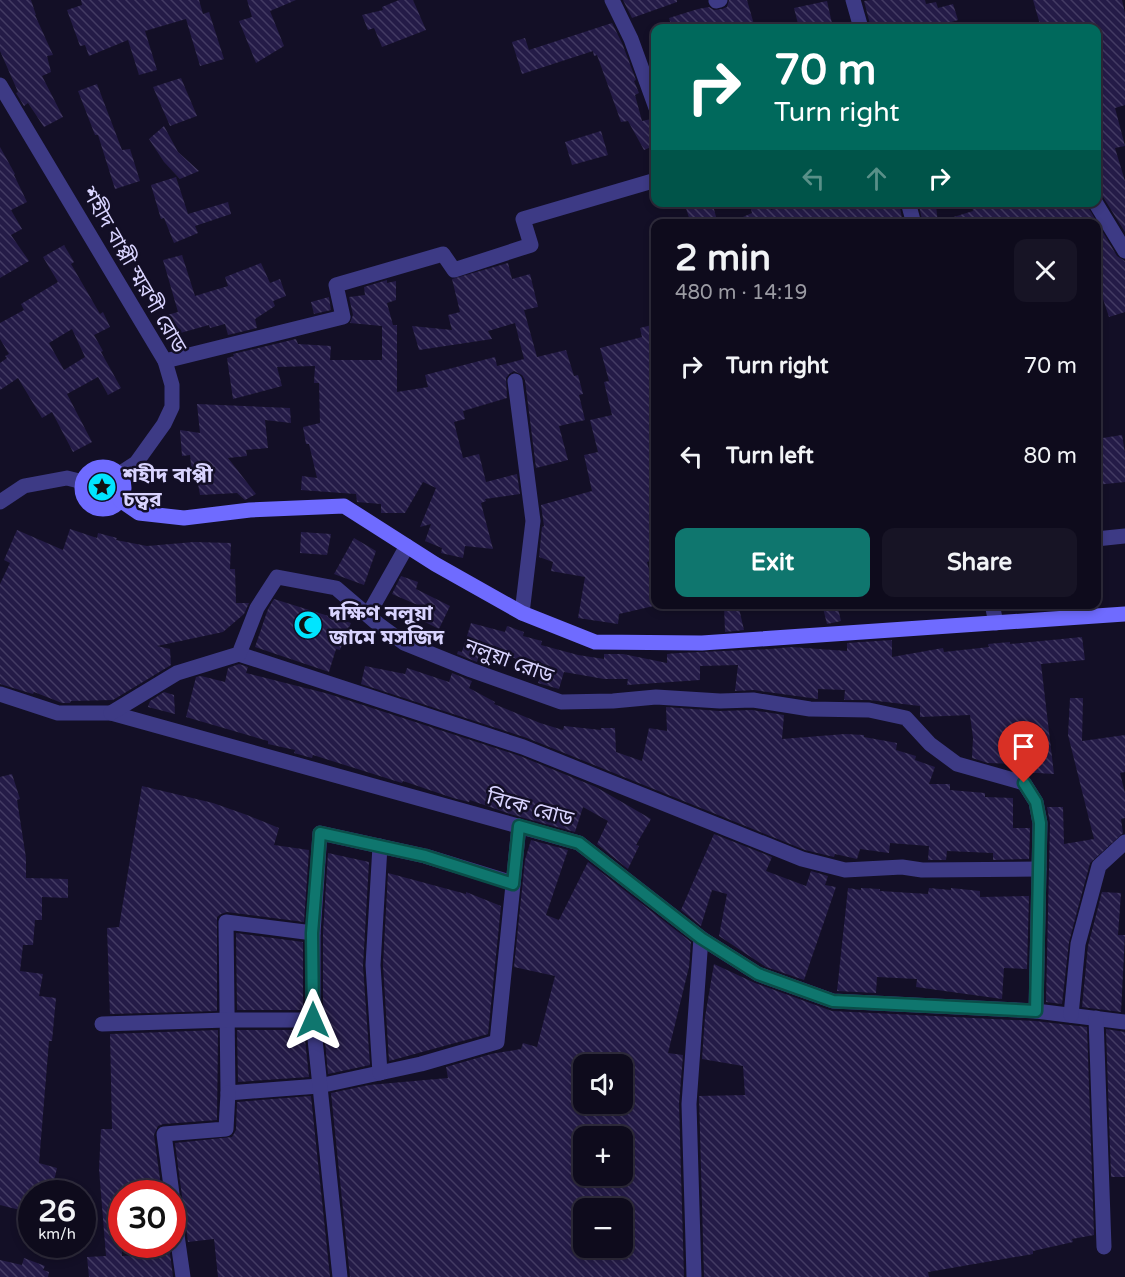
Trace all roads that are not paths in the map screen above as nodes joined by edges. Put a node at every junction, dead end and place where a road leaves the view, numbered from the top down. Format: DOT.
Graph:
graph roads {
  1 [pos="612,0"];
  2 [pos="853,0"];
  3 [pos="860,24"];
  4 [pos="0,85"];
  5 [pos="651,94"];
  6 [pos="651,181"];
  7 [pos="1098,207"];
  8 [pos="1125,251"];
  9 [pos="165,361"];
  10 [pos="515,381"];
  11 [pos="119,474"];
  12 [pos="83,482"];
  13 [pos="120,500"];
  14 [pos="0,502"];
  15 [pos="1125,536"];
  16 [pos="1101,538"];
  17 [pos="407,546"];
  18 [pos="993,609"];
  19 [pos="522,613"];
  20 [pos="1125,614"];
  21 [pos="368,615"];
  22 [pos="996,623"];
  23 [pos="239,654"];
  24 [pos="0,694"];
  25 [pos="111,713"];
  26 [pos="519,826"];
  27 [pos="1125,842"];
  28 [pos="380,846"];
  29 [pos="1039,869"];
  30 [pos="513,884"];
  31 [pos="312,933"];
  32 [pos="701,938"];
  33 [pos="1036,1011"];
  34 [pos="1071,1015"];
  35 [pos="1096,1018"];
  36 [pos="227,1020"];
  37 [pos="313,1020"];
  38 [pos="1125,1022"];
  39 [pos="102,1024"];
  40 [pos="380,1072"];
  41 [pos="319,1086"];
  42 [pos="228,1093"];
  43 [pos="170,1180"];
  44 [pos="1104,1247"];
  45 [pos="180,1258"];
  46 [pos="183,1277"];
  47 [pos="340,1277"];
  48 [pos="694,1277"];
  1 -- 5 [label="street"];
  2 -- 3 [label="street"];
  4 -- 9 [label="street, শহীদ বাপ্পী স্মরণী রোড"];
  6 -- 9 [label="street"];
  7 -- 8 [label="street"];
  9 -- 11 [label="street, শহীদ বাপ্পী স্মরণী রোড"];
  10 -- 19 [label="street"];
  11 -- 12 [label="main road"];
  11 -- 13 [label="main road"];
  12 -- 13 [label="main road"];
  12 -- 14 [label="street"];
  13 -- 17 [label="main road"];
  15 -- 16 [label="street"];
  17 -- 19 [label="main road"];
  17 -- 21 [label="street"];
  18 -- 22 [label="street"];
  19 -- 22 [label="main road"];
  20 -- 22 [label="main road"];
  21 -- 23 [label="street, নলুয়া রোড"];
  21 -- 29 [label="street, নলুয়া রোড"];
  23 -- 25 [label="street"];
  23 -- 29 [label="street"];
  24 -- 25 [label="street, বিকে রোড"];
  25 -- 26 [label="street, বিকে রোড"];
  26 -- 30 [label="street"];
  26 -- 32 [label="street, বিকে রোড"];
  27 -- 34 [label="street"];
  28 -- 30 [label="street"];
  28 -- 31 [label="street"];
  28 -- 40 [label="street"];
  29 -- 33 [label="street"];
  30 -- 40 [label="street"];
  31 -- 36 [label="street"];
  31 -- 37 [label="street"];
  32 -- 33 [label="street, বিকে রোড"];
  32 -- 48 [label="street"];
  33 -- 34 [label="street, বিকে রোড"];
  34 -- 35 [label="street, বিকে রোড"];
  35 -- 38 [label="street, বিকে রোড"];
  35 -- 44 [label="street"];
  36 -- 37 [label="street"];
  36 -- 39 [label="street"];
  36 -- 42 [label="street"];
  37 -- 41 [label="street"];
  40 -- 41 [label="street"];
  41 -- 42 [label="street"];
  41 -- 47 [label="street"];
  42 -- 43 [label="street"];
  45 -- 46 [label="street"];
}
